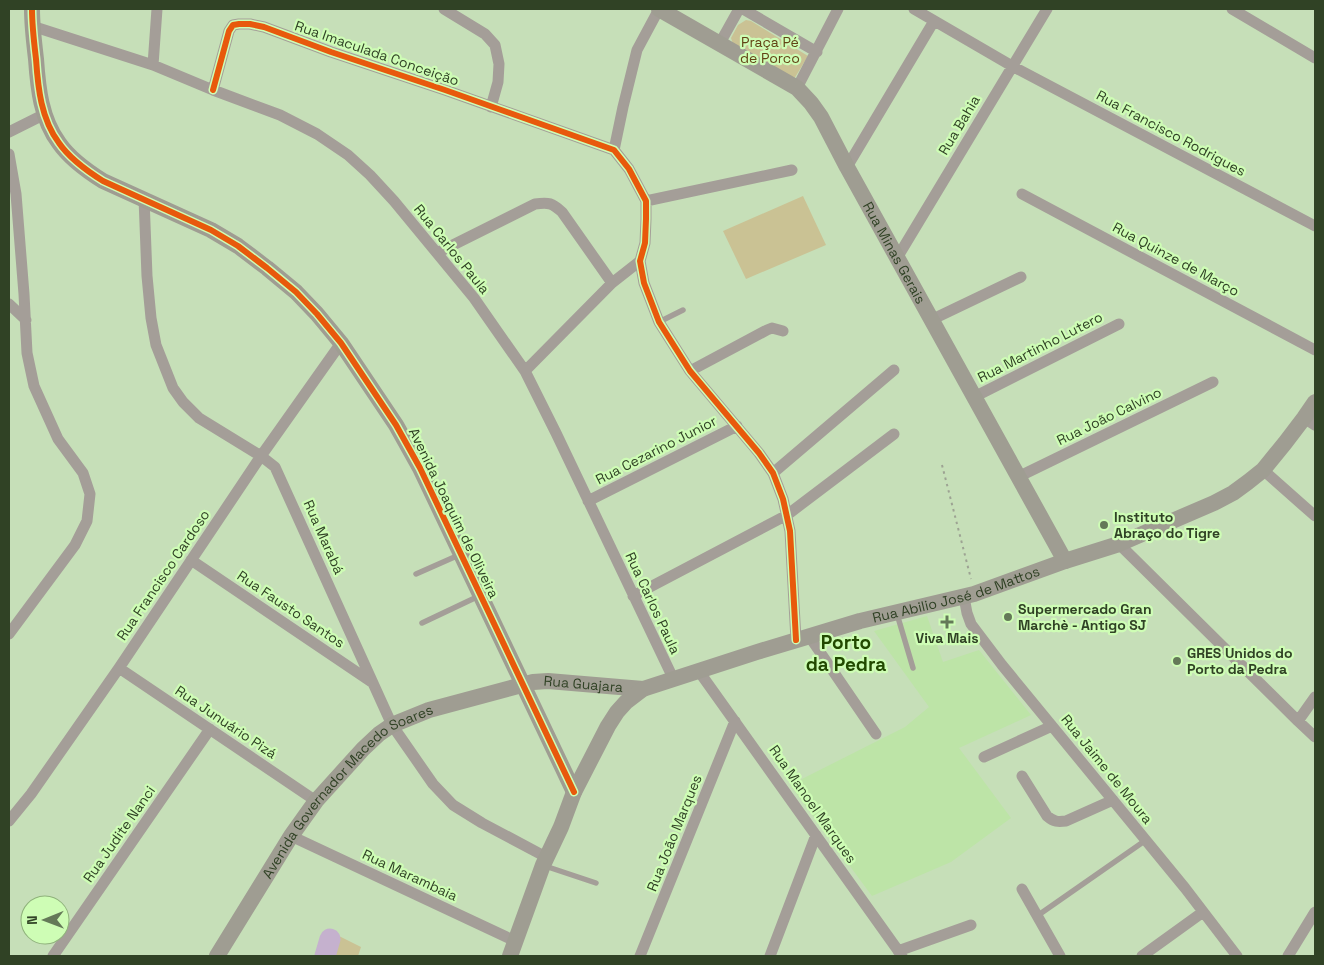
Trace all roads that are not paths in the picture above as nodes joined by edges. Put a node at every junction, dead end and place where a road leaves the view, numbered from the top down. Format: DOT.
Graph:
graph roads {
  1 [pos="32,9"];
  2 [pos="158,9"];
  3 [pos="444,9"];
  4 [pos="659,9"];
  5 [pos="738,9"];
  6 [pos="743,9"];
  7 [pos="838,9"];
  8 [pos="914,9"];
  9 [pos="1047,9"];
  10 [pos="1232,9"];
  11 [pos="934,21"];
  12 [pos="32,26"];
  13 [pos="720,43"];
  14 [pos="816,52"];
  15 [pos="1315,58"];
  16 [pos="153,65"];
  17 [pos="1012,66"];
  18 [pos="797,88"];
  19 [pos="213,90"];
  20 [pos="491,107"];
  21 [pos="44,114"];
  22 [pos="9,132"];
  23 [pos="614,150"];
  24 [pos="9,154"];
  25 [pos="847,167"];
  26 [pos="792,170"];
  27 [pos="1022,194"];
  28 [pos="144,198"];
  29 [pos="646,201"];
  30 [pos="1315,226"];
  31 [pos="437,253"];
  32 [pos="897,258"];
  33 [pos="640,261"];
  34 [pos="1021,277"];
  35 [pos="612,283"];
  36 [pos="9,304"];
  37 [pos="683,310"];
  38 [pos="26,320"];
  39 [pos="931,320"];
  40 [pos="659,322"];
  41 [pos="1119,324"];
  42 [pos="783,331"];
  43 [pos="341,343"];
  44 [pos="1315,350"];
  45 [pos="690,370"];
  46 [pos="894,370"];
  47 [pos="524,372"];
  48 [pos="1212,382"];
  49 [pos="974,397"];
  50 [pos="1315,402"];
  51 [pos="1310,422"];
  52 [pos="737,426"];
  53 [pos="894,434"];
  54 [pos="261,456"];
  55 [pos="1263,470"];
  56 [pos="772,473"];
  57 [pos="1018,477"];
  58 [pos="588,501"];
  59 [pos="787,515"];
  60 [pos="1315,516"];
  61 [pos="1118,544"];
  62 [pos="461,554"];
  63 [pos="191,560"];
  64 [pos="1065,561"];
  65 [pos="416,574"];
  66 [pos="481,595"];
  67 [pos="969,595"];
  68 [pos="633,596"];
  69 [pos="896,612"];
  70 [pos="422,623"];
  71 [pos="9,634"];
  72 [pos="803,638"];
  73 [pos="119,668"];
  74 [pos="913,668"];
  75 [pos="698,670"];
  76 [pos="673,678"];
  77 [pos="373,683"];
  78 [pos="522,684"];
  79 [pos="644,689"];
  80 [pos="1315,697"];
  81 [pos="735,721"];
  82 [pos="1298,721"];
  83 [pos="392,725"];
  84 [pos="1052,726"];
  85 [pos="210,729"];
  86 [pos="876,734"];
  87 [pos="1315,737"];
  88 [pos="984,757"];
  89 [pos="1022,776"];
  90 [pos="574,792"];
  91 [pos="1113,800"];
  92 [pos="316,801"];
  93 [pos="9,821"];
  94 [pos="816,835"];
  95 [pos="291,836"];
  96 [pos="1146,840"];
  97 [pos="545,861"];
  98 [pos="596,883"];
  99 [pos="1022,889"];
  100 [pos="1203,912"];
  101 [pos="1315,912"];
  102 [pos="1037,916"];
  103 [pos="971,925"];
  104 [pos="513,949"];
  105 [pos="900,954"];
  106 [pos="53,956"];
  107 [pos="217,956"];
  108 [pos="640,956"];
  109 [pos="770,956"];
  110 [pos="1060,956"];
  111 [pos="1142,956"];
  112 [pos="1237,956"];
  113 [pos="1288,956"];
  1 -- 12 [label="main road, Avenida Joaquim de Oliveira"];
  2 -- 16 [label="street"];
  3 -- 20 [label="street"];
  4 -- 13 [label="main road, Rua Minas Gerais"];
  4 -- 23 [label="street"];
  5 -- 13 [label="street"];
  6 -- 14 [label="street"];
  7 -- 14 [label="street"];
  8 -- 11 [label="street, Rua Francisco Rodrigues"];
  9 -- 17 [label="street, Rua Bahia"];
  10 -- 15 [label="street"];
  11 -- 17 [label="street, Rua Francisco Rodrigues"];
  11 -- 25 [label="street"];
  12 -- 16 [label="street, Rua Carlos Paula"];
  12 -- 21 [label="main road, Avenida Joaquim de Oliveira"];
  13 -- 18 [label="main road, Rua Minas Gerais"];
  14 -- 18 [label="street"];
  16 -- 19 [label="street, Rua Carlos Paula"];
  17 -- 30 [label="street, Rua Francisco Rodrigues"];
  17 -- 32 [label="street, Rua Bahia"];
  18 -- 25 [label="main road, Rua Minas Gerais"];
  19 -- 20 [label="street, Rua Imaculada Conceição"];
  19 -- 31 [label="street, Rua Carlos Paula"];
  20 -- 23 [label="street"];
  21 -- 22 [label="street"];
  21 -- 28 [label="main road, Avenida Joaquim de Oliveira"];
  23 -- 29 [label="street"];
  24 -- 38 [label="street"];
  25 -- 32 [label="main road, Rua Minas Gerais"];
  26 -- 29 [label="street"];
  27 -- 44 [label="street, Rua Quinze de Março"];
  28 -- 43 [label="main road, Avenida Joaquim de Oliveira"];
  28 -- 54 [label="street, Rua Marabá"];
  29 -- 33 [label="street"];
  31 -- 35 [label="street"];
  31 -- 47 [label="street, Rua Carlos Paula"];
  32 -- 39 [label="main road, Rua Minas Gerais"];
  33 -- 35 [label="street"];
  33 -- 40 [label="street"];
  34 -- 39 [label="street"];
  35 -- 47 [label="street"];
  36 -- 38 [label="street"];
  37 -- 40 [label="lane"];
  38 -- 71 [label="street"];
  39 -- 49 [label="main road, Rua Minas Gerais"];
  40 -- 45 [label="street"];
  41 -- 49 [label="street, Rua Martinho Lutero"];
  42 -- 45 [label="street"];
  43 -- 54 [label="street, Rua Francisco Cardoso"];
  43 -- 62 [label="main road, Avenida Joaquim de Oliveira"];
  45 -- 52 [label="street"];
  46 -- 56 [label="street"];
  47 -- 58 [label="street, Rua Carlos Paula"];
  48 -- 57 [label="street, Rua João Calvino"];
  49 -- 57 [label="main road, Rua Minas Gerais"];
  50 -- 51 [label="main road, Rua Abilio José de Mattos"];
  51 -- 55 [label="main road, Rua Abilio José de Mattos"];
  52 -- 56 [label="street"];
  52 -- 58 [label="street, Rua Cezarino Junior"];
  53 -- 59 [label="street"];
  54 -- 63 [label="street, Rua Francisco Cardoso"];
  54 -- 77 [label="street, Rua Marabá"];
  55 -- 60 [label="street"];
  55 -- 61 [label="main road, Rua Abilio José de Mattos"];
  56 -- 59 [label="street"];
  57 -- 64 [label="main road, Rua Minas Gerais"];
  58 -- 68 [label="street, Rua Carlos Paula"];
  59 -- 68 [label="street"];
  59 -- 72 [label="street"];
  61 -- 64 [label="main road, Rua Abilio José de Mattos"];
  61 -- 82 [label="street"];
  62 -- 65 [label="lane"];
  62 -- 66 [label="main road, Avenida Joaquim de Oliveira"];
  63 -- 73 [label="street, Rua Francisco Cardoso"];
  63 -- 77 [label="street, Rua Fausto Santos"];
  64 -- 67 [label="main road, Rua Abilio José de Mattos"];
  66 -- 70 [label="lane"];
  66 -- 78 [label="main road, Avenida Joaquim de Oliveira"];
  67 -- 69 [label="main road, Rua Abilio José de Mattos"];
  67 -- 84 [label="street, Rua Jaime de Moura"];
  68 -- 76 [label="street, Rua Carlos Paula"];
  69 -- 72 [label="main road, Rua Abilio José de Mattos"];
  69 -- 74 [label="lane"];
  72 -- 75 [label="main road, Rua Abilio José de Mattos"];
  72 -- 86 [label="street"];
  73 -- 85 [label="street, Rua Junuário Pizá"];
  73 -- 93 [label="street, Rua Francisco Cardoso"];
  75 -- 76 [label="main road, Rua Abilio José de Mattos"];
  75 -- 81 [label="street, Rua Manoel Marques"];
  76 -- 79 [label="main road, Rua Abilio José de Mattos"];
  77 -- 83 [label="street, Rua Marabá"];
  78 -- 79 [label="main road, Rua Guajara"];
  78 -- 83 [label="main road, Avenida Governador Macedo Soares"];
  78 -- 90 [label="main road, Avenida Joaquim de Oliveira"];
  79 -- 90 [label="main road, Rua Abilio José de Mattos"];
  80 -- 82 [label="street"];
  81 -- 94 [label="street, Rua Manoel Marques"];
  81 -- 108 [label="street, Rua João Marques"];
  82 -- 87 [label="street"];
  83 -- 92 [label="main road, Avenida Governador Macedo Soares"];
  83 -- 97 [label="street, Rua Marabá"];
  84 -- 88 [label="street"];
  84 -- 91 [label="street, Rua Jaime de Moura"];
  85 -- 92 [label="street, Rua Junuário Pizá"];
  85 -- 106 [label="street, Rua Judite Nanci"];
  89 -- 91 [label="street"];
  90 -- 97 [label="main road, Rua Abilio José de Mattos"];
  91 -- 96 [label="street, Rua Jaime de Moura"];
  92 -- 95 [label="main road, Avenida Governador Macedo Soares"];
  94 -- 105 [label="street, Rua Manoel Marques"];
  94 -- 109 [label="street"];
  95 -- 104 [label="street, Rua Marambaia"];
  95 -- 107 [label="main road, Avenida Governador Macedo Soares"];
  96 -- 100 [label="street, Rua Jaime de Moura"];
  96 -- 102 [label="lane"];
  97 -- 98 [label="lane"];
  97 -- 104 [label="main road, Rua Abilio José de Mattos"];
  99 -- 102 [label="street"];
  100 -- 111 [label="street"];
  100 -- 112 [label="street, Rua Jaime de Moura"];
  101 -- 113 [label="street"];
  102 -- 110 [label="street"];
  103 -- 105 [label="street"];
}
